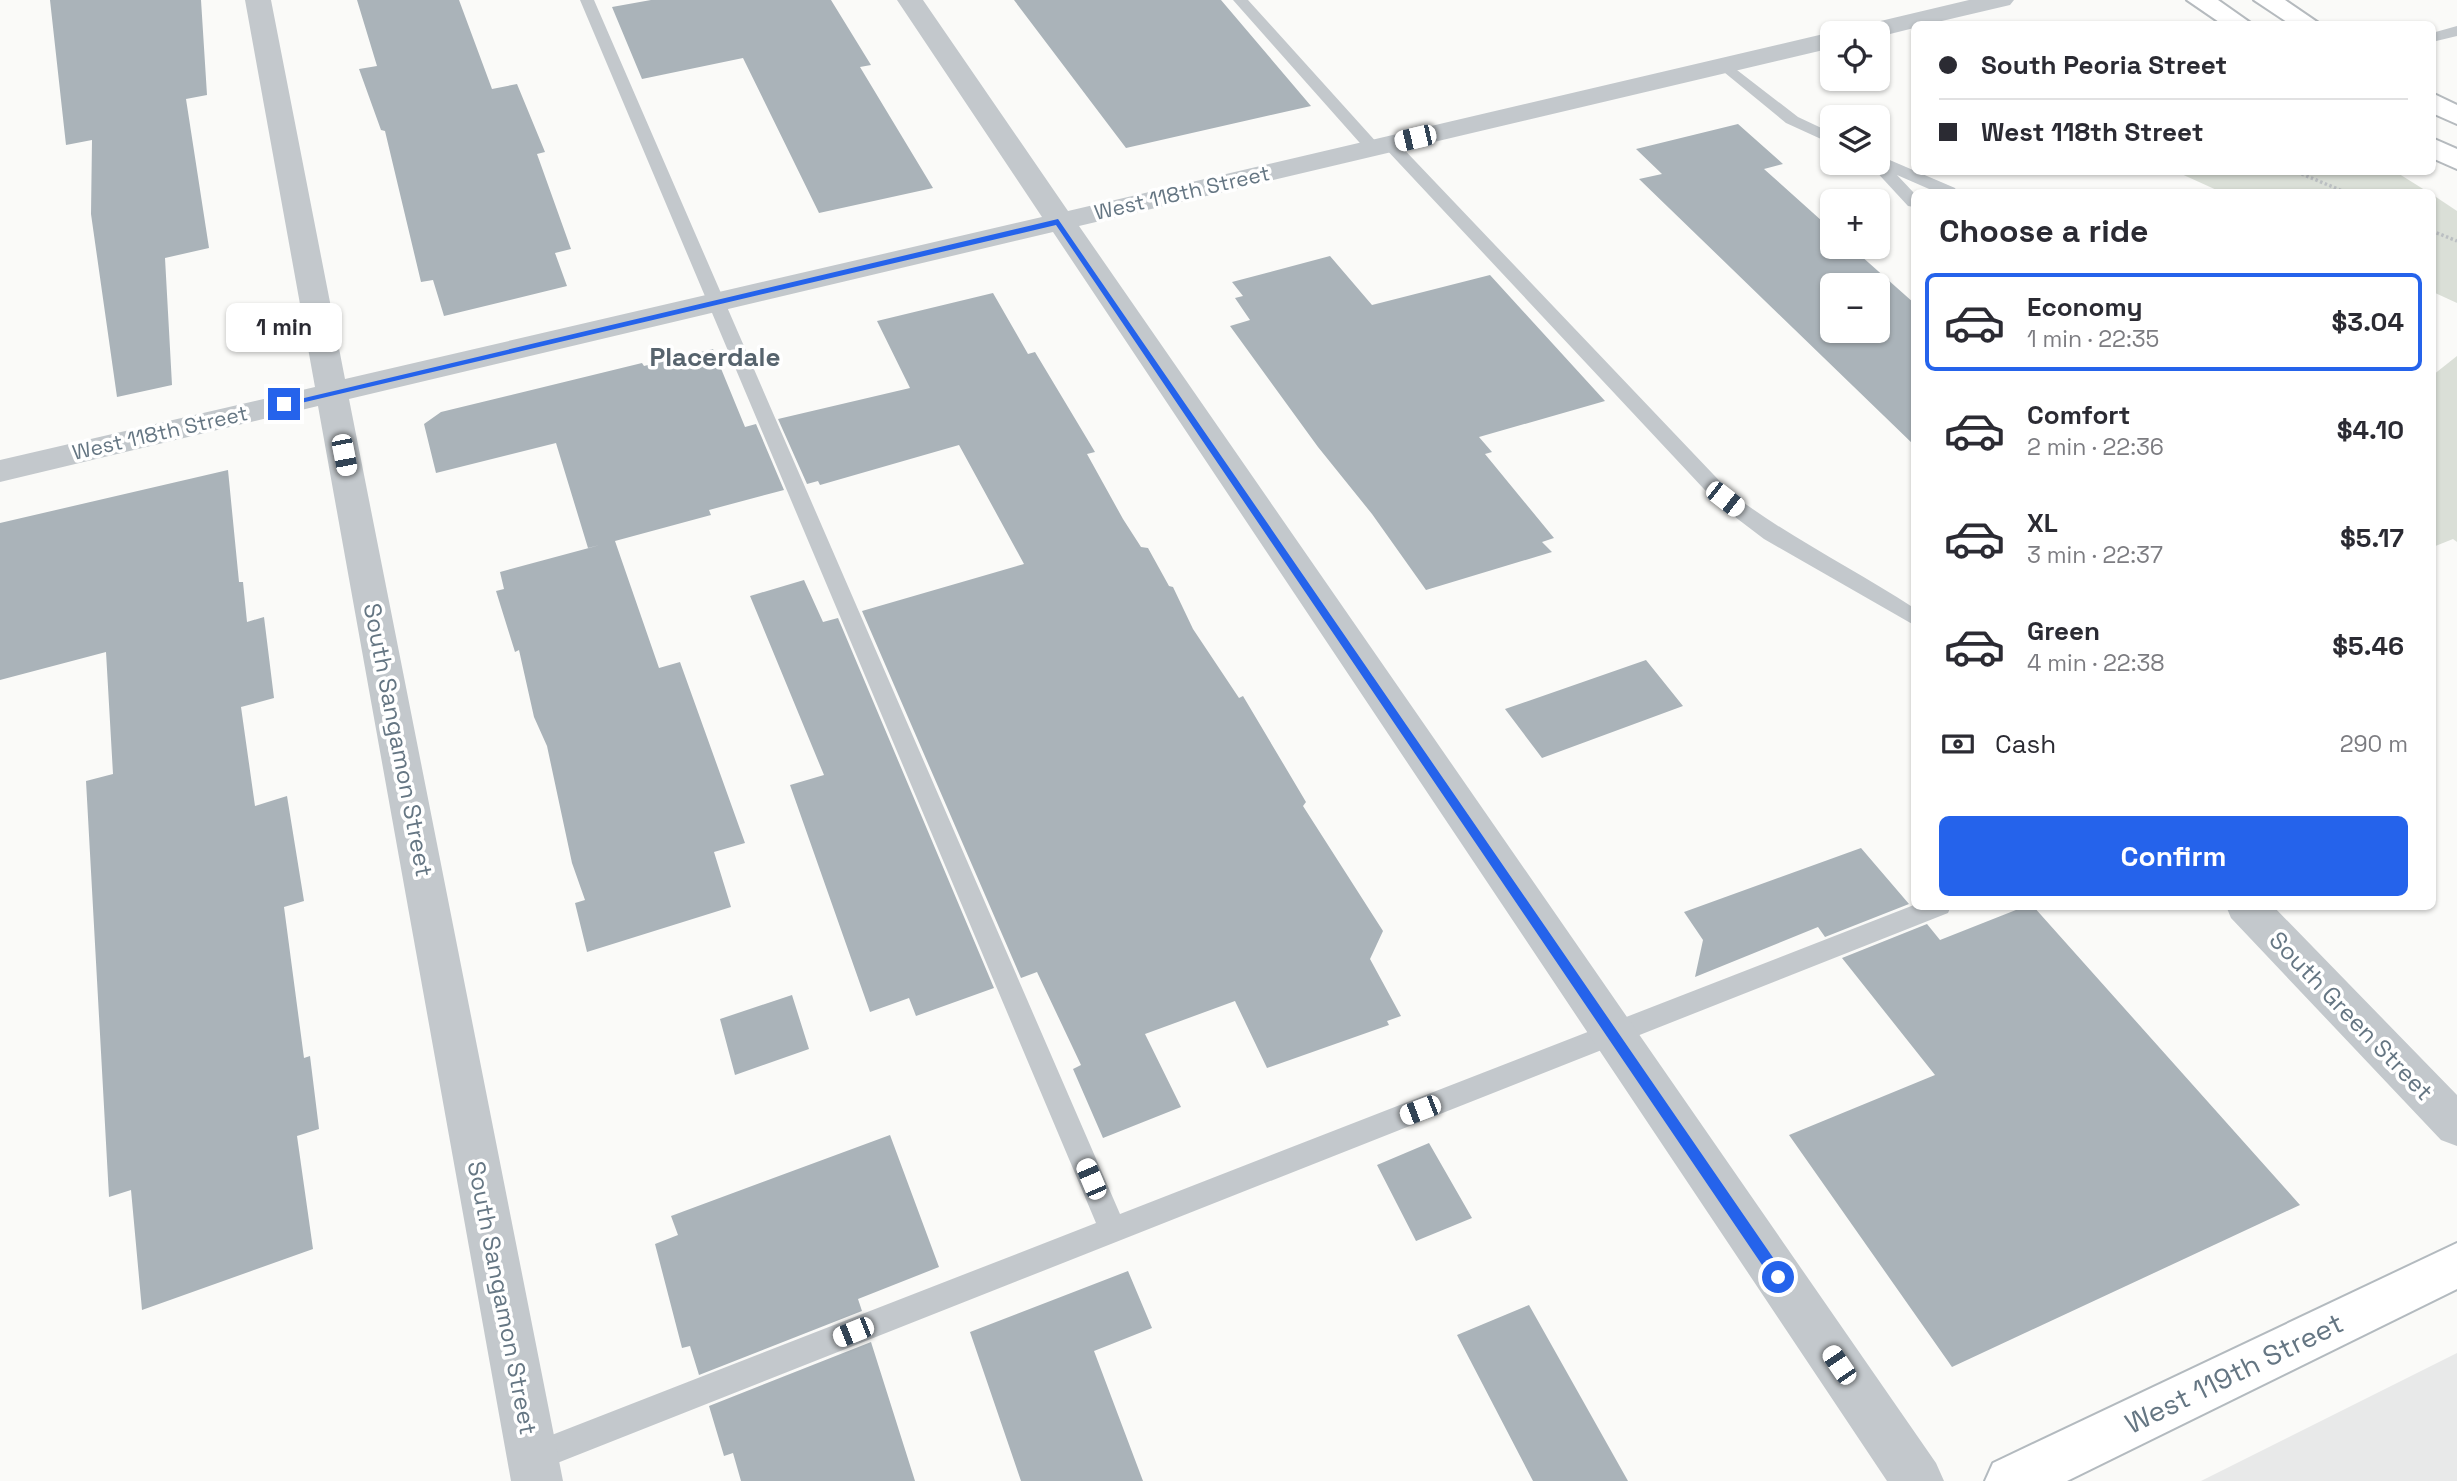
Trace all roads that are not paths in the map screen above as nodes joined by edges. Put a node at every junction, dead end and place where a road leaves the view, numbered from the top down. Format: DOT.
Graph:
graph roads {
  1 [pos="258,0"];
  2 [pos="587,0"];
  3 [pos="910,0"];
  4 [pos="1240,0"];
  5 [pos="2001,0"];
  6 [pos="2200,0"];
  7 [pos="2267,0"];
  8 [pos="1911,21"];
  9 [pos="1911,21"];
  10 [pos="2234,21"];
  11 [pos="2302,21"];
  12 [pos="1890,26"];
  13 [pos="2457,31"];
  14 [pos="2436,37"];
  15 [pos="1820,43"];
  16 [pos="1724,65"];
  17 [pos="2436,103"];
  18 [pos="2457,116"];
  19 [pos="1820,133"];
  20 [pos="1382,146"];
  21 [pos="2436,149"];
  22 [pos="2457,162"];
  23 [pos="1890,167"];
  24 [pos="1890,175"];
  25 [pos="1942,189"];
  26 [pos="1911,199"];
  27 [pos="1058,222"];
  28 [pos="717,302"];
  29 [pos="333,393"];
  30 [pos="0,471"];
  31 [pos="1911,616"];
  32 [pos="1929,910"];
  33 [pos="2250,910"];
  34 [pos="1612,1034"];
  35 [pos="2457,1126"];
  36 [pos="1113,1230"];
  37 [pos="2457,1265"];
  38 [pos="535,1470"];
  39 [pos="1918,1481"];
  40 [pos="2011,1481"];
  1 -- 29 [label="street, South Sangamon Street"];
  2 -- 28 [label="lane"];
  3 -- 27 [label="street"];
  4 -- 20 [label="lane"];
  5 -- 8 [label="street"];
  6 -- 10 [label="street"];
  7 -- 11 [label="street"];
  9 -- 12 [label="street"];
  13 -- 14 [label="lane"];
  15 -- 16 [label="street, West 118th Street"];
  16 -- 19 [label="lane"];
  16 -- 20 [label="street, West 118th Street"];
  17 -- 18 [label="street"];
  20 -- 27 [label="street, West 118th Street"];
  20 -- 31 [label="lane"];
  21 -- 22 [label="street"];
  23 -- 25 [label="lane"];
  24 -- 26 [label="lane"];
  27 -- 28 [label="street, West 118th Street"];
  27 -- 34 [label="street"];
  28 -- 29 [label="street, West 118th Street"];
  28 -- 36 [label="lane"];
  29 -- 30 [label="street, West 118th Street"];
  29 -- 38 [label="street, South Sangamon Street"];
  32 -- 34 [label="lane"];
  33 -- 35 [label="street, South Green Street"];
  34 -- 36 [label="lane"];
  34 -- 39 [label="street"];
  36 -- 38 [label="lane"];
  37 -- 40 [label="street, West 119th Street"];
}
